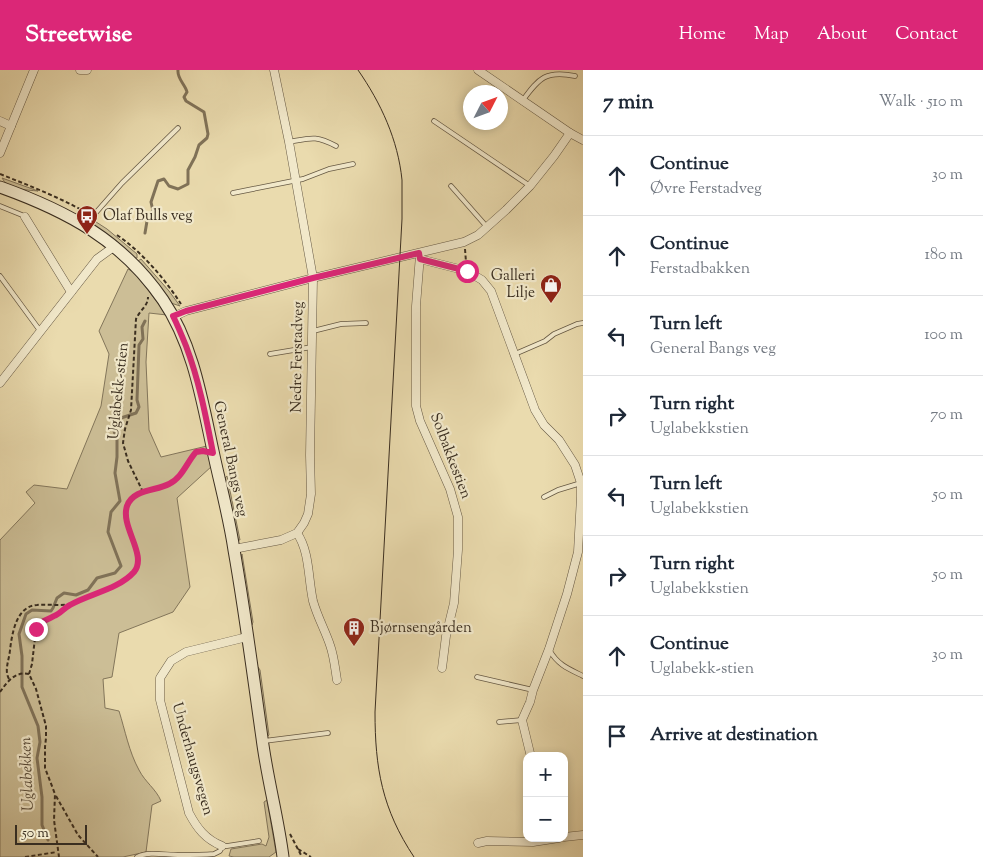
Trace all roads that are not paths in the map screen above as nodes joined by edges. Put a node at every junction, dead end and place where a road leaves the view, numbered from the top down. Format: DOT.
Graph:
graph roads {
  1 [pos="34,70"];
  2 [pos="80,70"];
  3 [pos="86,70"];
  4 [pos="274,70"];
  5 [pos="478,70"];
  6 [pos="575,76"];
  7 [pos="523,100"];
  8 [pos="0,121"];
  9 [pos="434,121"];
  10 [pos="11,126"];
  11 [pos="178,128"];
  12 [pos="570,133"];
  13 [pos="583,140"];
  14 [pos="289,142"];
  15 [pos="336,146"];
  16 [pos="0,154"];
  17 [pos="353,164"];
  18 [pos="296,180"];
  19 [pos="451,186"];
  20 [pos="530,186"];
  21 [pos="0,187"];
  22 [pos="233,193"];
  23 [pos="0,206"];
  24 [pos="25,218"];
  25 [pos="88,221"];
  26 [pos="487,227"];
  27 [pos="115,246"];
  28 [pos="420,256"];
  29 [pos="0,276"];
  30 [pos="313,278"];
  31 [pos="71,292"];
  32 [pos="173,316"];
  33 [pos="366,323"];
  34 [pos="583,323"];
  35 [pos="313,331"];
  36 [pos="41,332"];
  37 [pos="313,347"];
  38 [pos="270,354"];
  39 [pos="513,354"];
  40 [pos="0,383"];
  41 [pos="581,483"];
  42 [pos="544,497"];
  43 [pos="297,533"];
  44 [pos="234,549"];
  45 [pos="581,553"];
  46 [pos="247,637"];
  47 [pos="549,649"];
  48 [pos="442,668"];
  49 [pos="583,676"];
  50 [pos="477,677"];
  51 [pos="337,680"];
  52 [pos="533,690"];
  53 [pos="522,720"];
  54 [pos="499,722"];
  55 [pos="328,733"];
  56 [pos="262,742"];
  57 [pos="530,752"];
  58 [pos="583,835"];
  59 [pos="568,837"];
  60 [pos="259,840"];
  61 [pos="523,842"];
  62 [pos="478,843"];
  63 [pos="222,846"];
  64 [pos="288,854"];
  65 [pos="138,857"];
  1 -- 10 [label="street"];
  2 -- 3 [label="street"];
  4 -- 14 [label="street, Nedre Ferstadveg"];
  5 -- 7 [label="street"];
  6 -- 7 [label="lane"];
  7 -- 12 [label="street"];
  8 -- 10 [label="street"];
  9 -- 20 [label="lane"];
  10 -- 16 [label="street"];
  11 -- 25 [label="lane"];
  12 -- 13 [label="street"];
  12 -- 20 [label="street"];
  14 -- 15 [label="lane"];
  14 -- 18 [label="street, Nedre Ferstadveg"];
  17 -- 18 [label="lane"];
  18 -- 22 [label="lane"];
  18 -- 30 [label="street, Nedre Ferstadveg"];
  19 -- 26 [label="lane"];
  20 -- 26 [label="street"];
  21 -- 25 [label="street, General Bangs veg"];
  23 -- 24 [label="lane"];
  24 -- 31 [label="street"];
  25 -- 27 [label="street, General Bangs veg"];
  26 -- 28 [label="street"];
  27 -- 31 [label="street"];
  27 -- 32 [label="street, General Bangs veg"];
  28 -- 30 [label="street"];
  28 -- 39 [label="street"];
  28 -- 48 [label="street, Solbakkestien"];
  29 -- 36 [label="lane"];
  30 -- 32 [label="street"];
  30 -- 35 [label="street, Nedre Ferstadveg"];
  31 -- 36 [label="street"];
  32 -- 44 [label="street, General Bangs veg"];
  33 -- 35 [label="lane"];
  34 -- 39 [label="lane"];
  35 -- 37 [label="street, Nedre Ferstadveg"];
  36 -- 40 [label="street"];
  37 -- 38 [label="lane"];
  37 -- 43 [label="street, Nedre Ferstadveg"];
  39 -- 41 [label="street"];
  41 -- 42 [label="lane"];
  41 -- 45 [label="street"];
  43 -- 44 [label="street"];
  43 -- 51 [label="street"];
  44 -- 46 [label="street, General Bangs veg"];
  45 -- 47 [label="street"];
  46 -- 56 [label="street, General Bangs veg"];
  46 -- 63 [label="street, Underhaugsvegen"];
  47 -- 49 [label="lane"];
  47 -- 52 [label="street"];
  50 -- 52 [label="lane"];
  52 -- 53 [label="street"];
  53 -- 54 [label="lane"];
  53 -- 57 [label="street"];
  55 -- 56 [label="lane"];
  56 -- 64 [label="street, General Bangs veg"];
  58 -- 59 [label="street"];
  60 -- 63 [label="lane"];
  61 -- 62 [label="street"];
  63 -- 65 [label="lane"];
}
